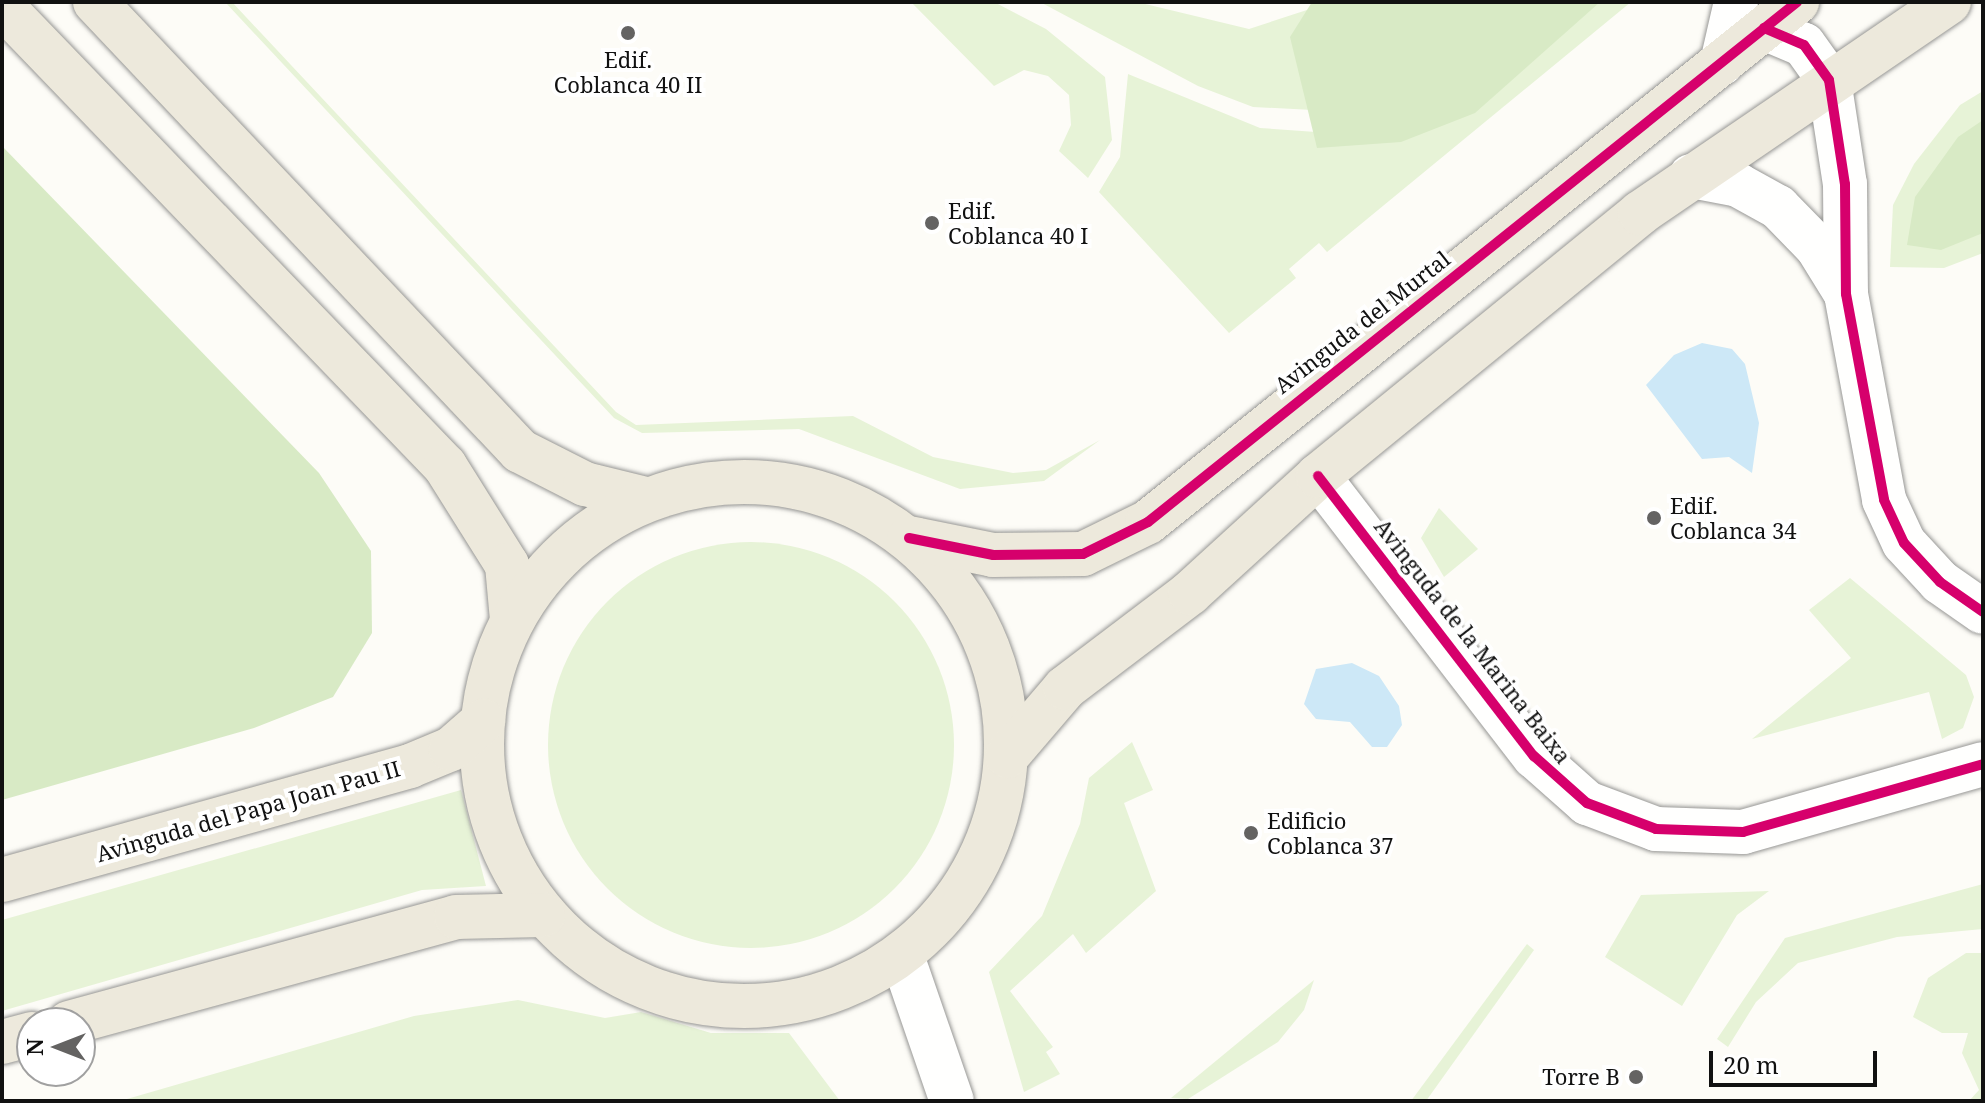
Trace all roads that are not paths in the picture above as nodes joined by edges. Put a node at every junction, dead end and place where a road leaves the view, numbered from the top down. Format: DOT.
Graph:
graph roads {
  1 [pos="95,2"];
  2 [pos="1949,2"];
  3 [pos="2,6"];
  4 [pos="1766,11"];
  5 [pos="1829,80"];
  6 [pos="1691,176"];
  7 [pos="1846,294"];
  8 [pos="1318,476"];
  9 [pos="646,499"];
  10 [pos="909,538"];
  11 [pos="1983,612"];
  12 [pos="512,620"];
  13 [pos="483,721"];
  14 [pos="1007,756"];
  15 [pos="1983,764"];
  16 [pos="2,880"];
  17 [pos="543,915"];
  18 [pos="902,956"];
  19 [pos="96,1016"];
  20 [pos="952,1101"];
  1 -- 9 [label="main road"];
  2 -- 5 [label="main road"];
  3 -- 12 [label="main road"];
  4 -- 5 [label="street"];
  4 -- 10 [label="main road, Avinguda del Murtal"];
  5 -- 6 [label="main road"];
  5 -- 7 [label="street"];
  6 -- 7 [label="street"];
  6 -- 8 [label="main road"];
  7 -- 11 [label="street"];
  8 -- 14 [label="main road"];
  8 -- 15 [label="street, Avinguda de la Marina Baixa"];
  9 -- 10 [label="main road"];
  9 -- 12 [label="main road"];
  10 -- 14 [label="main road"];
  12 -- 13 [label="main road"];
  13 -- 16 [label="main road, Avinguda del Papa Joan Pau II"];
  13 -- 17 [label="main road"];
  14 -- 18 [label="main road"];
  17 -- 18 [label="main road"];
  17 -- 19 [label="main road"];
  18 -- 20 [label="street"];
}
